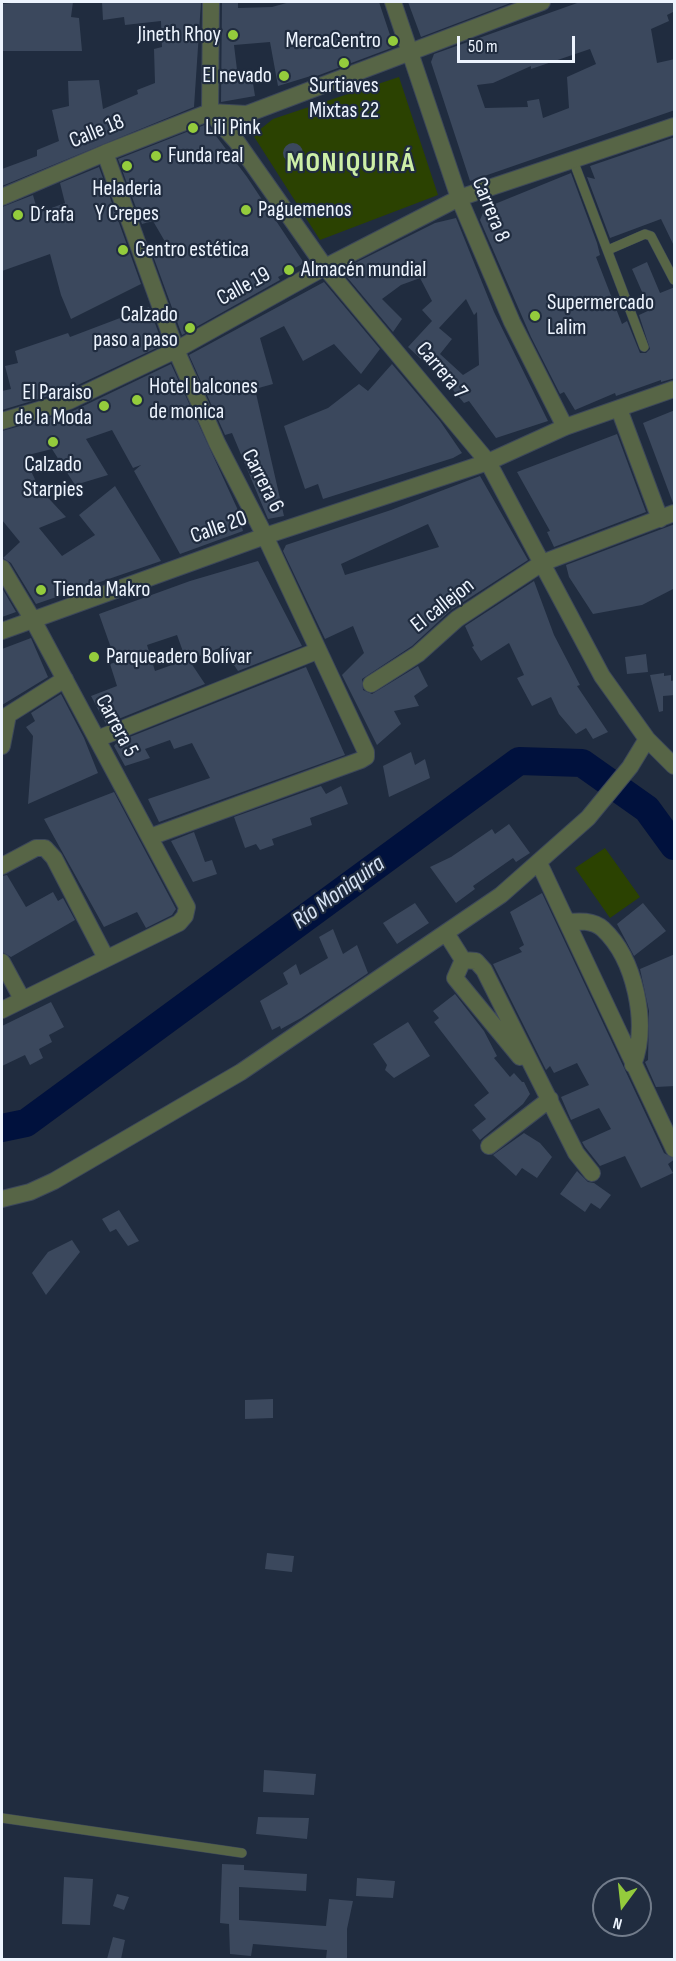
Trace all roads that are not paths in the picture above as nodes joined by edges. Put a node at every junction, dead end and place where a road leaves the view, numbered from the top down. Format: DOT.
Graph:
graph roads {
  1 [pos="211,2"];
  2 [pos="393,2"];
  3 [pos="542,2"];
  4 [pos="412,53"];
  5 [pos="210,112"];
  6 [pos="247,114"];
  7 [pos="675,126"];
  8 [pos="237,142"];
  9 [pos="105,153"];
  10 [pos="573,160"];
  11 [pos="2,197"];
  12 [pos="459,198"];
  13 [pos="608,250"];
  14 [pos="325,267"];
  15 [pos="675,280"];
  16 [pos="644,346"];
  17 [pos="176,350"];
  18 [pos="675,389"];
  19 [pos="620,409"];
  20 [pos="2,421"];
  21 [pos="565,426"];
  22 [pos="488,462"];
  23 [pos="667,516"];
  24 [pos="265,536"];
  25 [pos="542,563"];
  26 [pos="2,568"];
  27 [pos="33,620"];
  28 [pos="2,631"];
  29 [pos="318,651"];
  30 [pos="65,679"];
  31 [pos="371,684"];
  32 [pos="97,739"];
  33 [pos="646,739"];
  34 [pos="2,746"];
  35 [pos="675,766"];
  36 [pos="150,837"];
  37 [pos="539,863"];
  38 [pos="2,866"];
  39 [pos="567,922"];
  40 [pos="446,933"];
  41 [pos="106,958"];
  42 [pos="463,960"];
  43 [pos="2,962"];
  44 [pos="22,999"];
  45 [pos="2,1010"];
  46 [pos="633,1065"];
  47 [pos="539,1080"];
  48 [pos="550,1099"];
  49 [pos="489,1146"];
  50 [pos="675,1149"];
  51 [pos="592,1173"];
  52 [pos="2,1199"];
  53 [pos="2,1818"];
  54 [pos="242,1853"];
  1 -- 5 [label="street"];
  2 -- 4 [label="street, Carrera 8"];
  3 -- 4 [label="street"];
  4 -- 6 [label="street"];
  4 -- 12 [label="street, Carrera 8"];
  5 -- 6 [label="street"];
  5 -- 8 [label="street, Carrera 7"];
  5 -- 9 [label="street, Calle 18"];
  6 -- 8 [label="street"];
  7 -- 10 [label="street, Calle 19"];
  8 -- 14 [label="street, Carrera 7"];
  9 -- 11 [label="street, Calle 18"];
  9 -- 17 [label="street, Carrera 6"];
  10 -- 12 [label="street, Calle 19"];
  10 -- 13 [label="lane"];
  12 -- 14 [label="street, Calle 19"];
  12 -- 21 [label="street, Carrera 8"];
  13 -- 15 [label="lane"];
  13 -- 16 [label="lane"];
  14 -- 17 [label="street, Calle 19"];
  14 -- 22 [label="street, Carrera 7"];
  17 -- 20 [label="street, Calle 19"];
  17 -- 24 [label="street, Carrera 6"];
  18 -- 19 [label="street, Calle 20"];
  19 -- 21 [label="street, Calle 20"];
  19 -- 23 [label="street"];
  21 -- 22 [label="street, Calle 20"];
  22 -- 24 [label="street, Calle 20"];
  22 -- 25 [label="street, Carrera 7"];
  23 -- 25 [label="street, El callejon"];
  24 -- 27 [label="street, Calle 20"];
  24 -- 29 [label="street, Carrera 6"];
  25 -- 31 [label="street, El callejon"];
  25 -- 33 [label="street, Carrera 7"];
  26 -- 27 [label="street, Carrera 5"];
  27 -- 28 [label="street, Calle 20"];
  27 -- 30 [label="street, Carrera 5"];
  29 -- 32 [label="street"];
  29 -- 36 [label="street, Carrera 6"];
  30 -- 32 [label="street, Carrera 5"];
  30 -- 34 [label="street"];
  32 -- 36 [label="street, Carrera 5"];
  33 -- 35 [label="street, Carrera 7"];
  33 -- 37 [label="street"];
  36 -- 41 [label="street, Carrera 5"];
  37 -- 39 [label="street"];
  37 -- 40 [label="street"];
  38 -- 41 [label="street"];
  39 -- 46 [label="street"];
  39 -- 46 [label="street"];
  40 -- 42 [label="street"];
  40 -- 52 [label="street"];
  41 -- 44 [label="street"];
  42 -- 47 [label="street"];
  42 -- 47 [label="street"];
  43 -- 44 [label="street"];
  44 -- 45 [label="street"];
  46 -- 50 [label="street"];
  47 -- 48 [label="street"];
  48 -- 49 [label="street"];
  48 -- 51 [label="street"];
  53 -- 54 [label="lane"];
}
